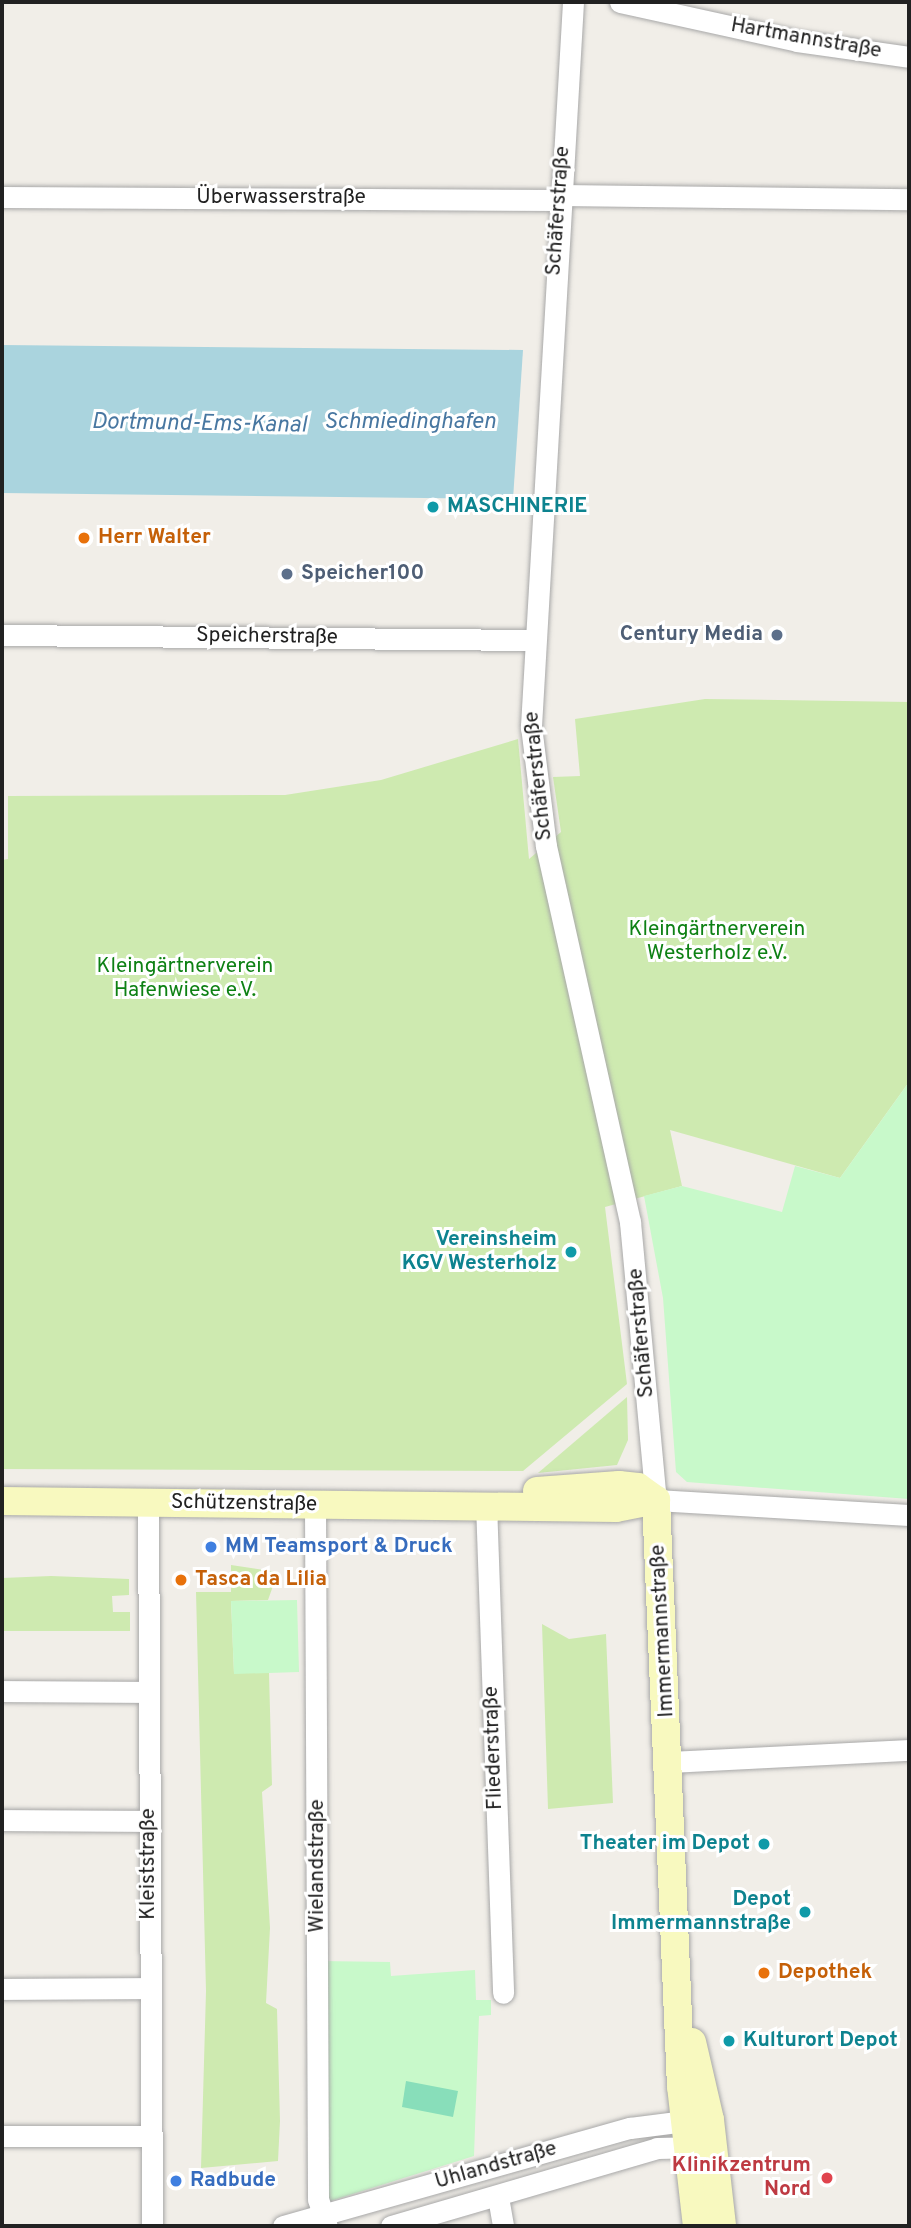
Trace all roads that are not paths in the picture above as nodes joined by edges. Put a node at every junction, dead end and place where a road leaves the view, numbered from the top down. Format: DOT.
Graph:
graph roads {
  1 [pos="572,2"];
  2 [pos="620,2"];
  3 [pos="909,57"];
  4 [pos="2,197"];
  5 [pos="560,197"];
  6 [pos="909,199"];
  7 [pos="2,635"];
  8 [pos="533,640"];
  9 [pos="656,1500"];
  10 [pos="2,1501"];
  11 [pos="148,1502"];
  12 [pos="486,1503"];
  13 [pos="315,1505"];
  14 [pos="909,1515"];
  15 [pos="2,1691"];
  16 [pos="147,1692"];
  17 [pos="909,1751"];
  18 [pos="670,1762"];
  19 [pos="2,1820"];
  20 [pos="149,1821"];
  21 [pos="150,1988"];
  22 [pos="2,1989"];
  23 [pos="503,1993"];
  24 [pos="699,2133"];
  25 [pos="2,2136"];
  26 [pos="150,2136"];
  27 [pos="510,2162"];
  28 [pos="518,2187"];
  29 [pos="498,2197"];
  30 [pos="325,2221"];
  31 [pos="152,2226"];
  32 [pos="283,2226"];
  33 [pos="391,2226"];
  34 [pos="503,2226"];
  35 [pos="697,2226"];
  36 [pos="722,2226"];
  1 -- 5 [label="street, Schäferstraße"];
  2 -- 3 [label="street, Hartmannstraße"];
  4 -- 5 [label="street, Überwasserstraße"];
  5 -- 6 [label="street, Überwasserstraße"];
  5 -- 8 [label="street, Schäferstraße"];
  7 -- 8 [label="street, Speicherstraße"];
  8 -- 9 [label="street, Schäferstraße"];
  9 -- 12 [label="street, Schützenstraße"];
  9 -- 14 [label="street, Schützenstraße"];
  9 -- 18 [label="street, Immermannstraße"];
  10 -- 11 [label="street, Schützenstraße"];
  11 -- 13 [label="street, Schützenstraße"];
  11 -- 16 [label="street, Kleiststraße"];
  12 -- 13 [label="street, Schützenstraße"];
  12 -- 23 [label="street, Fliederstraße"];
  13 -- 30 [label="street, Wielandstraße"];
  15 -- 16 [label="street"];
  16 -- 20 [label="street, Kleiststraße"];
  17 -- 18 [label="street"];
  18 -- 24 [label="street, Immermannstraße"];
  19 -- 20 [label="street"];
  20 -- 21 [label="street, Kleiststraße"];
  21 -- 22 [label="street"];
  21 -- 26 [label="street, Kleiststraße"];
  24 -- 27 [label="street, Uhlandstraße"];
  24 -- 28 [label="street, Uhlandstraße"];
  24 -- 35 [label="street, Immermannstraße"];
  24 -- 36 [label="street, Immermannstraße"];
  25 -- 26 [label="street"];
  26 -- 31 [label="street, Kleiststraße"];
  27 -- 28 [label="street"];
  27 -- 30 [label="street, Uhlandstraße"];
  28 -- 29 [label="street, Uhlandstraße"];
  29 -- 33 [label="street, Uhlandstraße"];
  29 -- 34 [label="street"];
  30 -- 32 [label="street, Uhlandstraße"];
}
